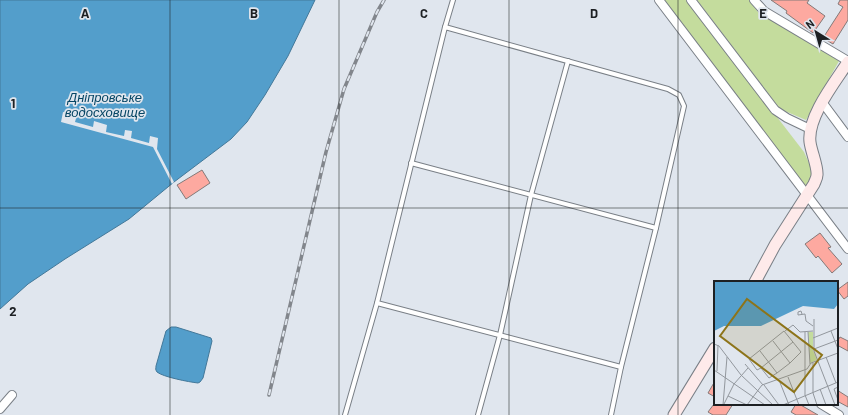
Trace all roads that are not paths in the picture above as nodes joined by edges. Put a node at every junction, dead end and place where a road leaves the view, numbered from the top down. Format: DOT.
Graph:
graph roads {
  1 [pos="453,0"];
  2 [pos="659,0"];
  3 [pos="691,0"];
  4 [pos="755,1"];
  5 [pos="445,27"];
  6 [pos="568,61"];
  7 [pos="848,61"];
  8 [pos="822,102"];
  9 [pos="810,129"];
  10 [pos="848,137"];
  11 [pos="411,162"];
  12 [pos="532,195"];
  13 [pos="807,196"];
  14 [pos="656,228"];
  15 [pos="848,249"];
  16 [pos="756,281"];
  17 [pos="377,303"];
  18 [pos="500,335"];
  19 [pos="714,350"];
  20 [pos="621,367"];
  21 [pos="12,396"];
  22 [pos="823,405"];
  23 [pos="0,409"];
  24 [pos="677,414"];
  25 [pos="345,415"];
  26 [pos="478,415"];
  27 [pos="611,415"];
  28 [pos="839,415"];
  1 -- 5 [label="lane"];
  2 -- 13 [label="street"];
  3 -- 9 [label="street"];
  4 -- 7 [label="street"];
  5 -- 6 [label="lane"];
  5 -- 11 [label="lane"];
  6 -- 12 [label="lane"];
  6 -- 14 [label="lane"];
  7 -- 8 [label="street"];
  8 -- 9 [label="street"];
  8 -- 10 [label="street"];
  9 -- 13 [label="street"];
  11 -- 12 [label="lane"];
  11 -- 17 [label="lane"];
  12 -- 14 [label="lane"];
  12 -- 18 [label="lane"];
  13 -- 15 [label="street"];
  13 -- 16 [label="street"];
  14 -- 20 [label="lane"];
  17 -- 18 [label="lane"];
  17 -- 25 [label="lane"];
  18 -- 20 [label="lane"];
  18 -- 26 [label="lane"];
  19 -- 24 [label="street"];
  20 -- 27 [label="lane"];
  21 -- 23 [label="street"];
  22 -- 28 [label="street"];
}
